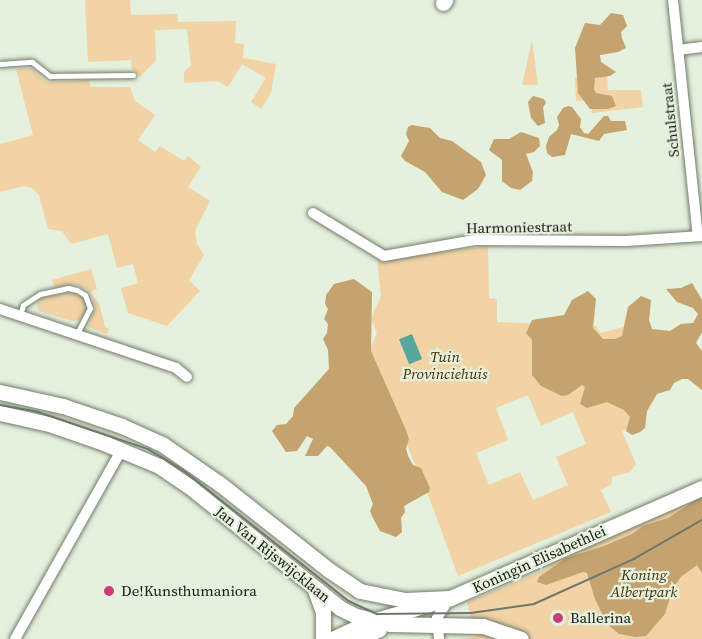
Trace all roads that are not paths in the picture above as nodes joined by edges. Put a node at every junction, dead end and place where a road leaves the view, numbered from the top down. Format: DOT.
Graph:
graph roads {
  1 [pos="673,0"];
  2 [pos="702,48"];
  3 [pos="678,50"];
  4 [pos="0,64"];
  5 [pos="133,75"];
  6 [pos="313,213"];
  7 [pos="700,236"];
  8 [pos="0,309"];
  9 [pos="20,315"];
  10 [pos="77,334"];
  11 [pos="187,377"];
  12 [pos="0,392"];
  13 [pos="0,413"];
  14 [pos="139,427"];
  15 [pos="122,449"];
  16 [pos="702,488"];
  17 [pos="314,587"];
  18 [pos="369,595"];
  19 [pos="450,598"];
  20 [pos="369,622"];
  21 [pos="399,624"];
  22 [pos="437,631"];
  23 [pos="15,639"];
  24 [pos="323,639"];
  25 [pos="332,639"];
  26 [pos="354,639"];
  27 [pos="521,639"];
  1 -- 3 [label="street, Schulstraat"];
  2 -- 3 [label="street"];
  3 -- 7 [label="street, Schulstraat"];
  4 -- 5 [label="lane"];
  6 -- 7 [label="street, Harmoniestraat"];
  8 -- 9 [label="street"];
  9 -- 10 [label="street"];
  9 -- 10 [label="lane"];
  10 -- 11 [label="street"];
  12 -- 14 [label="main road, Jan Van Rijswijcklaan"];
  13 -- 15 [label="main road, Jan Van Rijswijcklaan"];
  14 -- 15 [label="main road"];
  14 -- 18 [label="main road, Jan Van Rijswijcklaan"];
  15 -- 17 [label="main road, Jan Van Rijswijcklaan"];
  15 -- 23 [label="street"];
  16 -- 19 [label="main road, Koningin Elisabethlei"];
  17 -- 20 [label="main road, Jan Van Rijswijcklaan"];
  17 -- 24 [label="main road"];
  18 -- 19 [label="main road, Jan Van Rijswijcklaan"];
  18 -- 20 [label="main road"];
  19 -- 20 [label="main road, Koningin Elisabethlei"];
  19 -- 22 [label="street"];
  20 -- 21 [label="main road, Jan Van Rijswijcklaan"];
  20 -- 25 [label="main road, Koningin Elisabethlei"];
  20 -- 26 [label="main road"];
  21 -- 22 [label="main road, Jan Van Rijswijcklaan"];
  21 -- 26 [label="main road"];
  22 -- 27 [label="main road, Jan Van Rijswijcklaan"];
}
